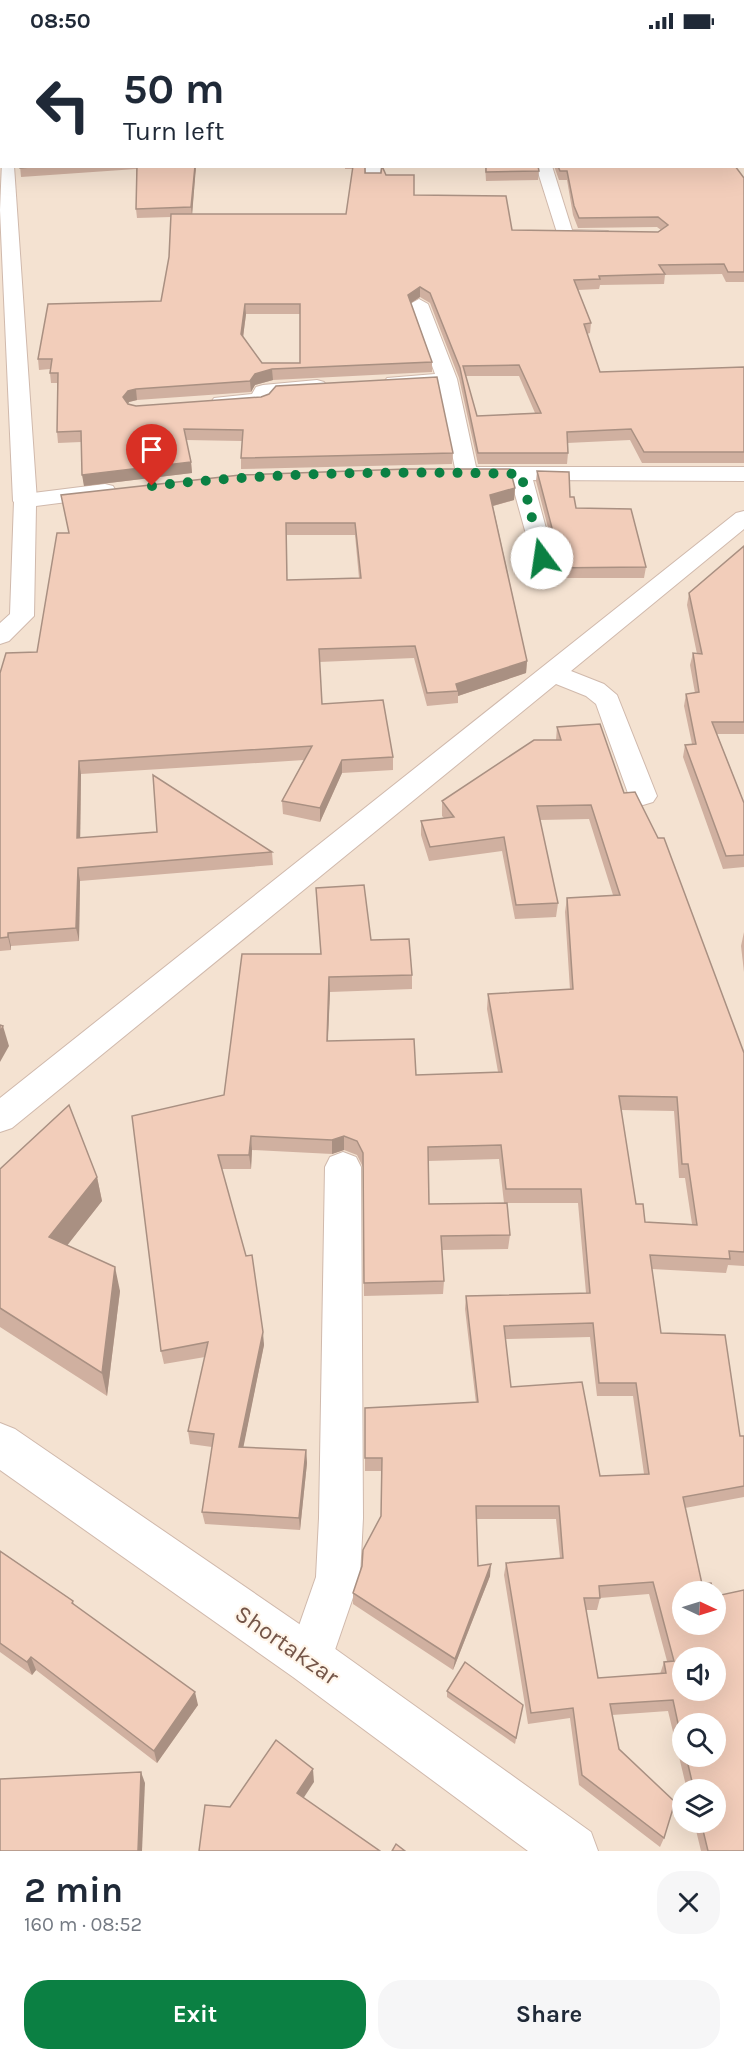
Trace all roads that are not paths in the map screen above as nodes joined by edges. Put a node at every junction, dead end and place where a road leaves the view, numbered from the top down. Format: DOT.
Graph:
graph roads {
  1 [pos="6,168"];
  2 [pos="544,168"];
  3 [pos="622,235"];
  4 [pos="419,304"];
  5 [pos="447,379"];
  6 [pos="379,383"];
  7 [pos="334,386"];
  8 [pos="205,403"];
  9 [pos="521,474"];
  10 [pos="744,474"];
  11 [pos="126,489"];
  12 [pos="25,501"];
  13 [pos="0,504"];
  14 [pos="744,518"];
  15 [pos="542,558"];
  16 [pos="0,636"];
  17 [pos="552,672"];
  18 [pos="643,796"];
  19 [pos="0,1118"];
  20 [pos="343,1167"];
  21 [pos="0,1444"];
  22 [pos="310,1660"];
  23 [pos="572,1851"];
  1 -- 12 [label="street"];
  2 -- 3 [label="street"];
  4 -- 5 [label="street"];
  5 -- 6 [label="street"];
  5 -- 9 [label="street"];
  7 -- 8 [label="street"];
  9 -- 10 [label="street"];
  9 -- 15 [label="street"];
  11 -- 12 [label="street"];
  12 -- 13 [label="street"];
  12 -- 16 [label="street"];
  14 -- 17 [label="street"];
  17 -- 18 [label="street"];
  17 -- 19 [label="street"];
  20 -- 22 [label="street"];
  21 -- 22 [label="street, Shortakzar"];
  22 -- 23 [label="street, Shortakzar"];
}
